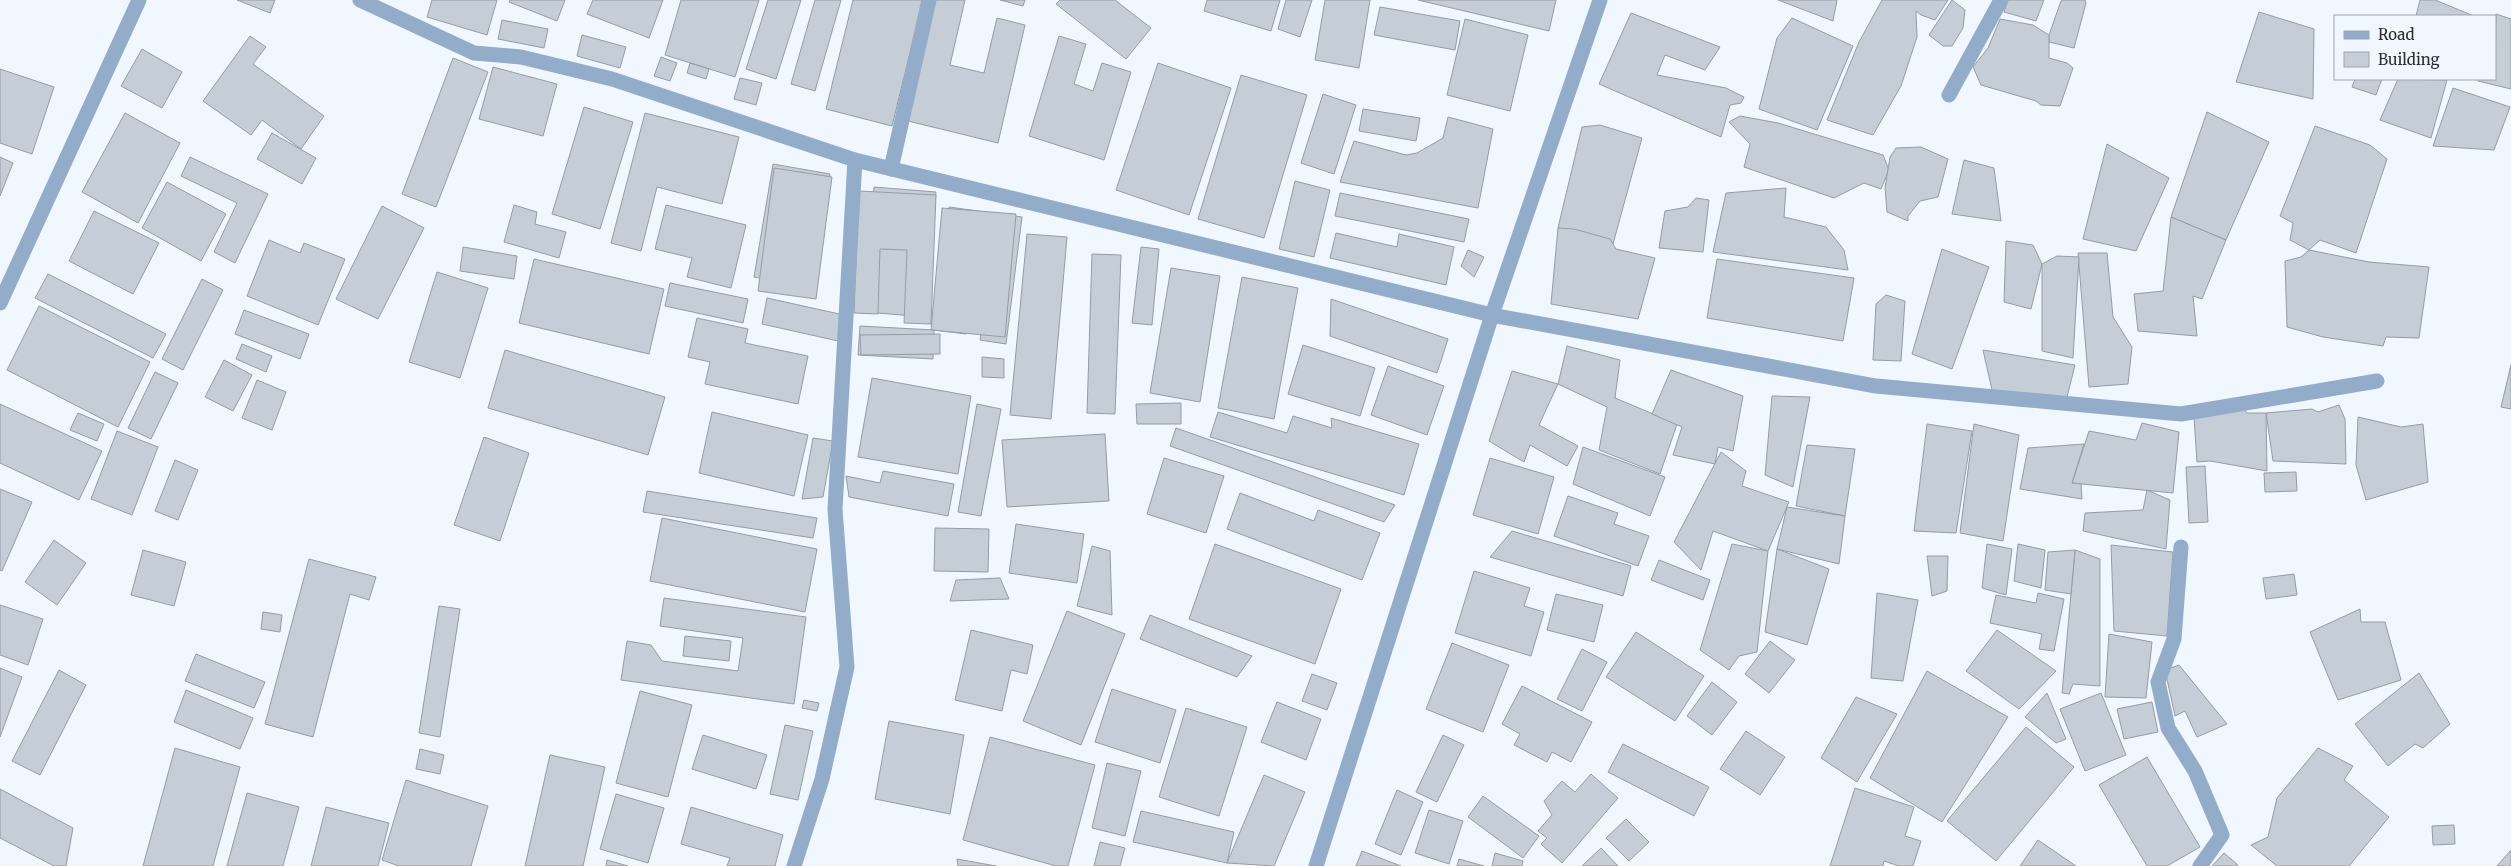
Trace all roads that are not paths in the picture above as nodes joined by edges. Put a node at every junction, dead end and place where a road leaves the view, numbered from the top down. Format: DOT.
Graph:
graph roads {
  1 [pos="139,0"];
  2 [pos="360,0"];
  3 [pos="929,0"];
  4 [pos="1600,0"];
  5 [pos="2001,0"];
  6 [pos="1949,95"];
  7 [pos="855,160"];
  8 [pos="891,169"];
  9 [pos="0,303"];
  10 [pos="1492,315"];
  11 [pos="2378,381"];
  12 [pos="2181,547"];
  13 [pos="794,866"];
  14 [pos="1316,866"];
  15 [pos="2200,866"];
  1 -- 9 [label="street"];
  2 -- 7 [label="street"];
  3 -- 8 [label="street"];
  4 -- 10 [label="street"];
  5 -- 6 [label="street"];
  7 -- 8 [label="street"];
  7 -- 13 [label="street"];
  8 -- 10 [label="street"];
  10 -- 11 [label="street"];
  10 -- 14 [label="street"];
  12 -- 15 [label="street"];
}
